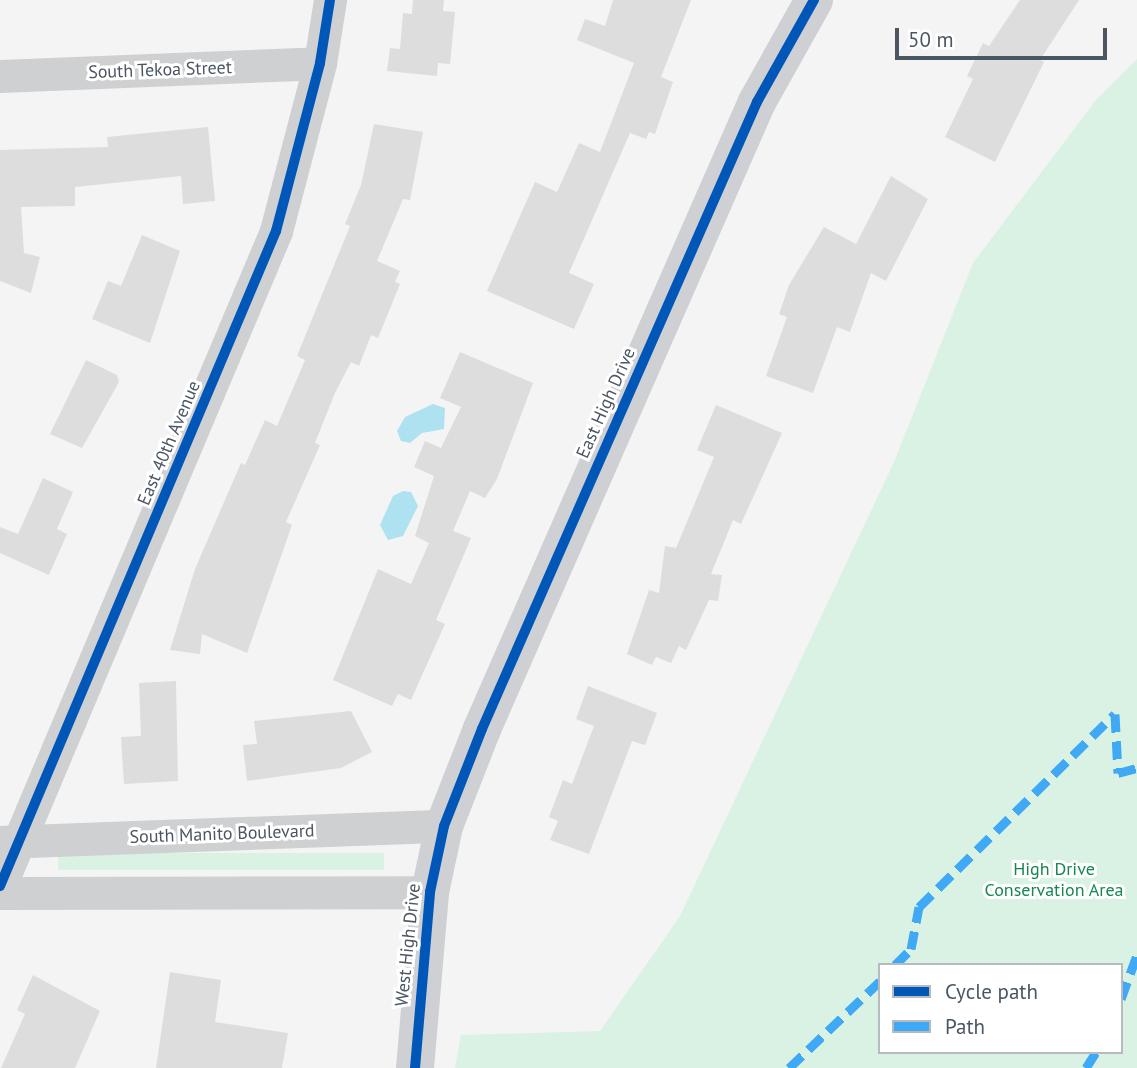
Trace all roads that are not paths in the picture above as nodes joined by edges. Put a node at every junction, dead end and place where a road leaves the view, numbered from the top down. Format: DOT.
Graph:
graph roads {
  1 [pos="330,0"];
  2 [pos="814,0"];
  3 [pos="320,63"];
  4 [pos="0,76"];
  5 [pos="444,826"];
  6 [pos="8,842"];
  7 [pos="0,886"];
  8 [pos="430,892"];
  9 [pos="0,893"];
  10 [pos="415,1068"];
  1 -- 3 [label="street, East 40th Avenue"];
  2 -- 5 [label="main road, East High Drive"];
  3 -- 4 [label="street, South Tekoa Street"];
  3 -- 6 [label="street, East 40th Avenue"];
  5 -- 6 [label="street, South Manito Boulevard"];
  5 -- 8 [label="main road, West High Drive"];
  6 -- 7 [label="street, East 40th Avenue"];
  8 -- 9 [label="street"];
  8 -- 10 [label="main road, West High Drive"];
}
